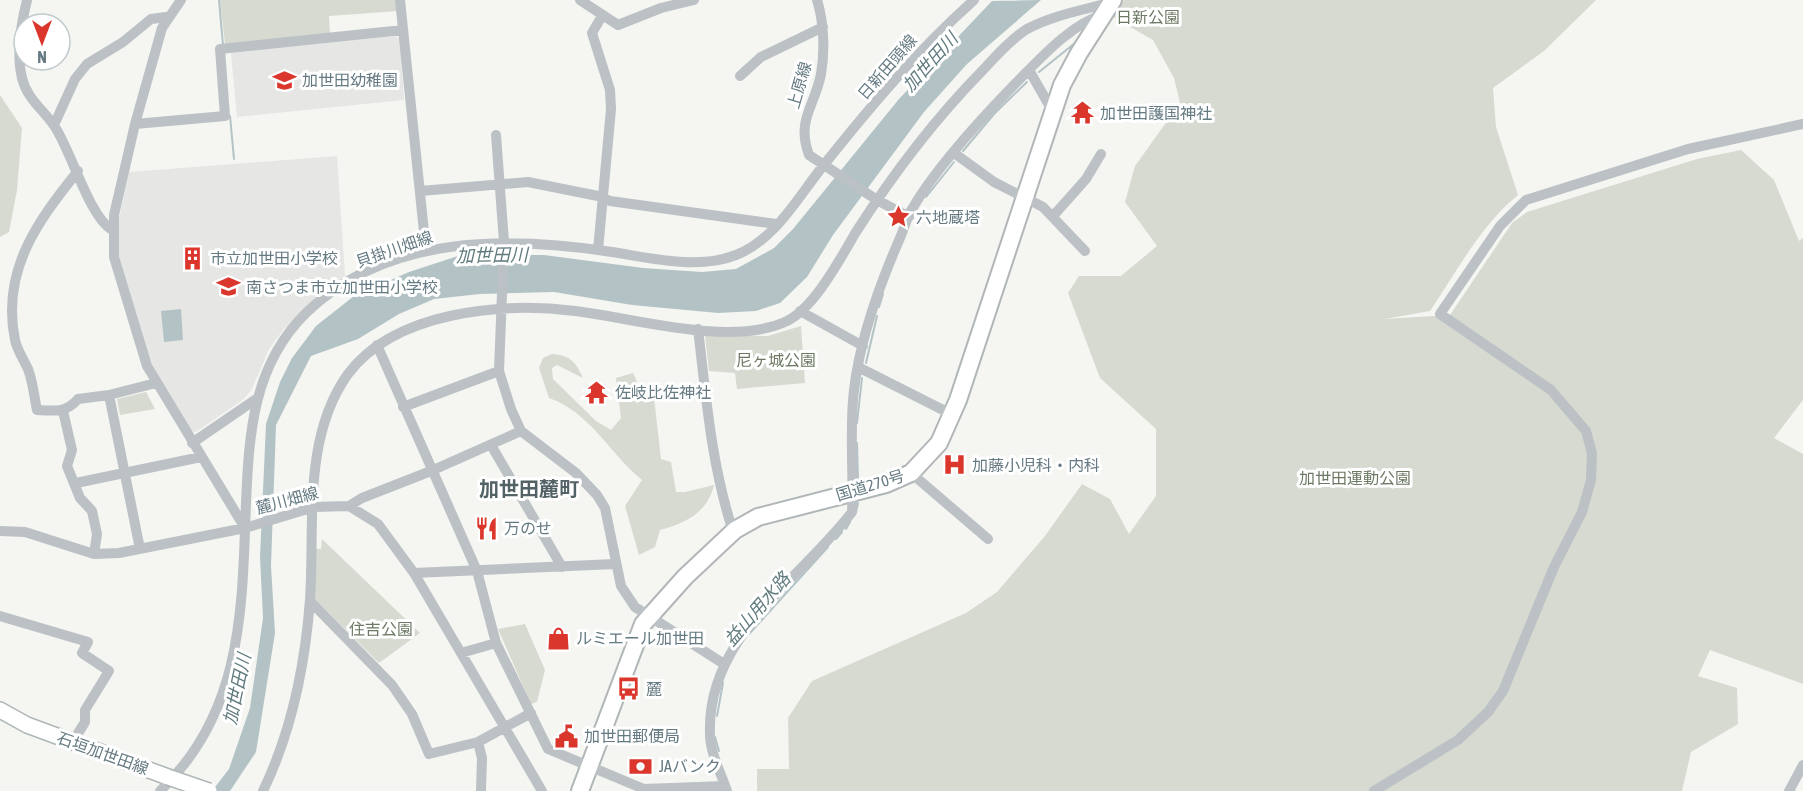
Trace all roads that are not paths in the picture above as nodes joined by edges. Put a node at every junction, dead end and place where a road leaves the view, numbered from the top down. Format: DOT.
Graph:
graph roads {
  1 [pos="27,0"];
  2 [pos="181,0"];
  3 [pos="400,0"];
  4 [pos="580,0"];
  5 [pos="694,0"];
  6 [pos="817,0"];
  7 [pos="974,0"];
  8 [pos="1110,5"];
  9 [pos="602,16"];
  10 [pos="166,17"];
  11 [pos="823,27"];
  12 [pos="403,30"];
  13 [pos="1029,70"];
  14 [pos="740,76"];
  15 [pos="1053,112"];
  16 [pos="135,124"];
  17 [pos="1803,124"];
  18 [pos="54,125"];
  19 [pos="496,135"];
  20 [pos="954,153"];
  21 [pos="1101,154"];
  22 [pos="827,164"];
  23 [pos="78,171"];
  24 [pos="500,183"];
  25 [pos="420,192"];
  26 [pos="603,197"];
  27 [pos="1024,198"];
  28 [pos="875,199"];
  29 [pos="1054,215"];
  30 [pos="909,217"];
  31 [pos="776,224"];
  32 [pos="112,230"];
  33 [pos="504,244"];
  34 [pos="598,250"];
  35 [pos="426,251"];
  36 [pos="1085,251"];
  37 [pos="5,302"];
  38 [pos="500,307"];
  39 [pos="800,311"];
  40 [pos="698,329"];
  41 [pos="377,345"];
  42 [pos="863,346"];
  43 [pos="858,367"];
  44 [pos="499,371"];
  45 [pos="156,382"];
  46 [pos="109,394"];
  47 [pos="255,400"];
  48 [pos="403,407"];
  49 [pos="63,411"];
  50 [pos="953,415"];
  51 [pos="521,431"];
  52 [pos="192,443"];
  53 [pos="492,445"];
  54 [pos="201,457"];
  55 [pos="431,471"];
  56 [pos="125,473"];
  57 [pos="911,473"];
  58 [pos="75,483"];
  59 [pos="855,491"];
  60 [pos="349,506"];
  61 [pos="311,508"];
  62 [pos="248,527"];
  63 [pos="735,530"];
  64 [pos="0,531"];
  65 [pos="988,539"];
  66 [pos="140,549"];
  67 [pos="94,554"];
  68 [pos="615,564"];
  69 [pos="562,567"];
  70 [pos="477,571"];
  71 [pos="414,573"];
  72 [pos="310,601"];
  73 [pos="0,616"];
  74 [pos="648,617"];
  75 [pos="496,643"];
  76 [pos="461,653"];
  77 [pos="724,664"];
  78 [pos="531,713"];
  79 [pos="2,715"];
  80 [pos="504,727"];
  81 [pos="478,742"];
  82 [pos="72,743"];
  83 [pos="1803,765"];
  84 [pos="589,766"];
  85 [pos="726,788"];
  86 [pos="644,790"];
  87 [pos="160,791"];
  88 [pos="209,791"];
  89 [pos="263,791"];
  90 [pos="481,791"];
  91 [pos="542,791"];
  92 [pos="580,791"];
  93 [pos="1374,791"];
  94 [pos="1789,791"];
  1 -- 18 [label="street"];
  2 -- 10 [label="street"];
  3 -- 12 [label="street"];
  4 -- 9 [label="street"];
  5 -- 9 [label="street"];
  6 -- 11 [label="street, 上原線"];
  7 -- 22 [label="street, 日新田頭線"];
  8 -- 13 [label="street"];
  8 -- 15 [label="highway, 国道270号"];
  8 -- 28 [label="street"];
  9 -- 26 [label="street"];
  10 -- 16 [label="street"];
  10 -- 18 [label="street"];
  11 -- 14 [label="street"];
  11 -- 22 [label="street, 上原線"];
  12 -- 16 [label="street"];
  12 -- 25 [label="street"];
  13 -- 15 [label="street"];
  13 -- 20 [label="street"];
  15 -- 27 [label="highway, 国道270号"];
  16 -- 32 [label="street"];
  17 -- 93 [label="street"];
  18 -- 23 [label="street"];
  19 -- 24 [label="street"];
  20 -- 27 [label="street"];
  20 -- 30 [label="street"];
  21 -- 29 [label="street"];
  22 -- 28 [label="street, 上原線"];
  22 -- 31 [label="street, 貝掛川畑線"];
  23 -- 32 [label="street"];
  23 -- 37 [label="street"];
  24 -- 25 [label="street"];
  24 -- 26 [label="street"];
  24 -- 33 [label="street"];
  25 -- 35 [label="street"];
  26 -- 31 [label="street"];
  26 -- 34 [label="street"];
  27 -- 29 [label="street"];
  27 -- 50 [label="highway, 国道270号"];
  28 -- 30 [label="street, 上原線"];
  28 -- 39 [label="street"];
  29 -- 36 [label="street"];
  30 -- 42 [label="street"];
  31 -- 34 [label="street, 貝掛川畑線"];
  32 -- 45 [label="street"];
  33 -- 34 [label="street, 貝掛川畑線"];
  33 -- 35 [label="street, 貝掛川畑線"];
  33 -- 38 [label="street"];
  35 -- 47 [label="street, 貝掛川畑線"];
  37 -- 49 [label="street"];
  38 -- 40 [label="street"];
  38 -- 41 [label="street"];
  38 -- 44 [label="street"];
  39 -- 40 [label="street"];
  39 -- 42 [label="street"];
  40 -- 63 [label="street"];
  41 -- 48 [label="street"];
  41 -- 61 [label="street"];
  42 -- 43 [label="street"];
  43 -- 50 [label="street"];
  43 -- 59 [label="street"];
  44 -- 48 [label="street"];
  44 -- 51 [label="street"];
  45 -- 46 [label="street"];
  45 -- 52 [label="street"];
  46 -- 49 [label="street"];
  46 -- 56 [label="street"];
  47 -- 52 [label="street"];
  47 -- 62 [label="street, 貝掛川畑線"];
  48 -- 55 [label="street"];
  49 -- 58 [label="street"];
  50 -- 57 [label="highway, 国道270号"];
  51 -- 53 [label="street"];
  51 -- 68 [label="street"];
  52 -- 54 [label="street"];
  53 -- 55 [label="street"];
  53 -- 69 [label="street"];
  54 -- 56 [label="street"];
  54 -- 62 [label="street"];
  55 -- 60 [label="street"];
  55 -- 70 [label="street"];
  56 -- 58 [label="street"];
  56 -- 66 [label="street"];
  57 -- 59 [label="highway, 国道270号"];
  57 -- 65 [label="street"];
  58 -- 67 [label="street"];
  59 -- 63 [label="highway, 国道270号"];
  59 -- 77 [label="street"];
  60 -- 61 [label="street, 麓川畑線"];
  60 -- 71 [label="street"];
  61 -- 62 [label="street, 麓川畑線"];
  61 -- 72 [label="street"];
  62 -- 66 [label="street, 麓川畑線"];
  62 -- 87 [label="street, 貝掛川畑線"];
  63 -- 74 [label="highway, 国道270号"];
  64 -- 67 [label="street, 麓川畑線"];
  66 -- 67 [label="street, 麓川畑線"];
  68 -- 69 [label="street"];
  68 -- 74 [label="street"];
  69 -- 70 [label="street"];
  70 -- 71 [label="street"];
  70 -- 75 [label="street"];
  71 -- 76 [label="street"];
  72 -- 81 [label="street"];
  72 -- 89 [label="street"];
  73 -- 82 [label="street"];
  74 -- 77 [label="street"];
  74 -- 84 [label="highway, 国道270号"];
  75 -- 76 [label="street"];
  75 -- 78 [label="street"];
  76 -- 80 [label="street"];
  77 -- 85 [label="street"];
  78 -- 80 [label="street"];
  78 -- 84 [label="street"];
  79 -- 82 [label="main road, 石垣加世田線"];
  80 -- 81 [label="street"];
  80 -- 91 [label="street"];
  81 -- 90 [label="street"];
  82 -- 88 [label="main road, 石垣加世田線, bridge"];
  83 -- 94 [label="street"];
  84 -- 86 [label="street"];
  84 -- 92 [label="highway, 国道270号"];
  85 -- 86 [label="street"];
}
